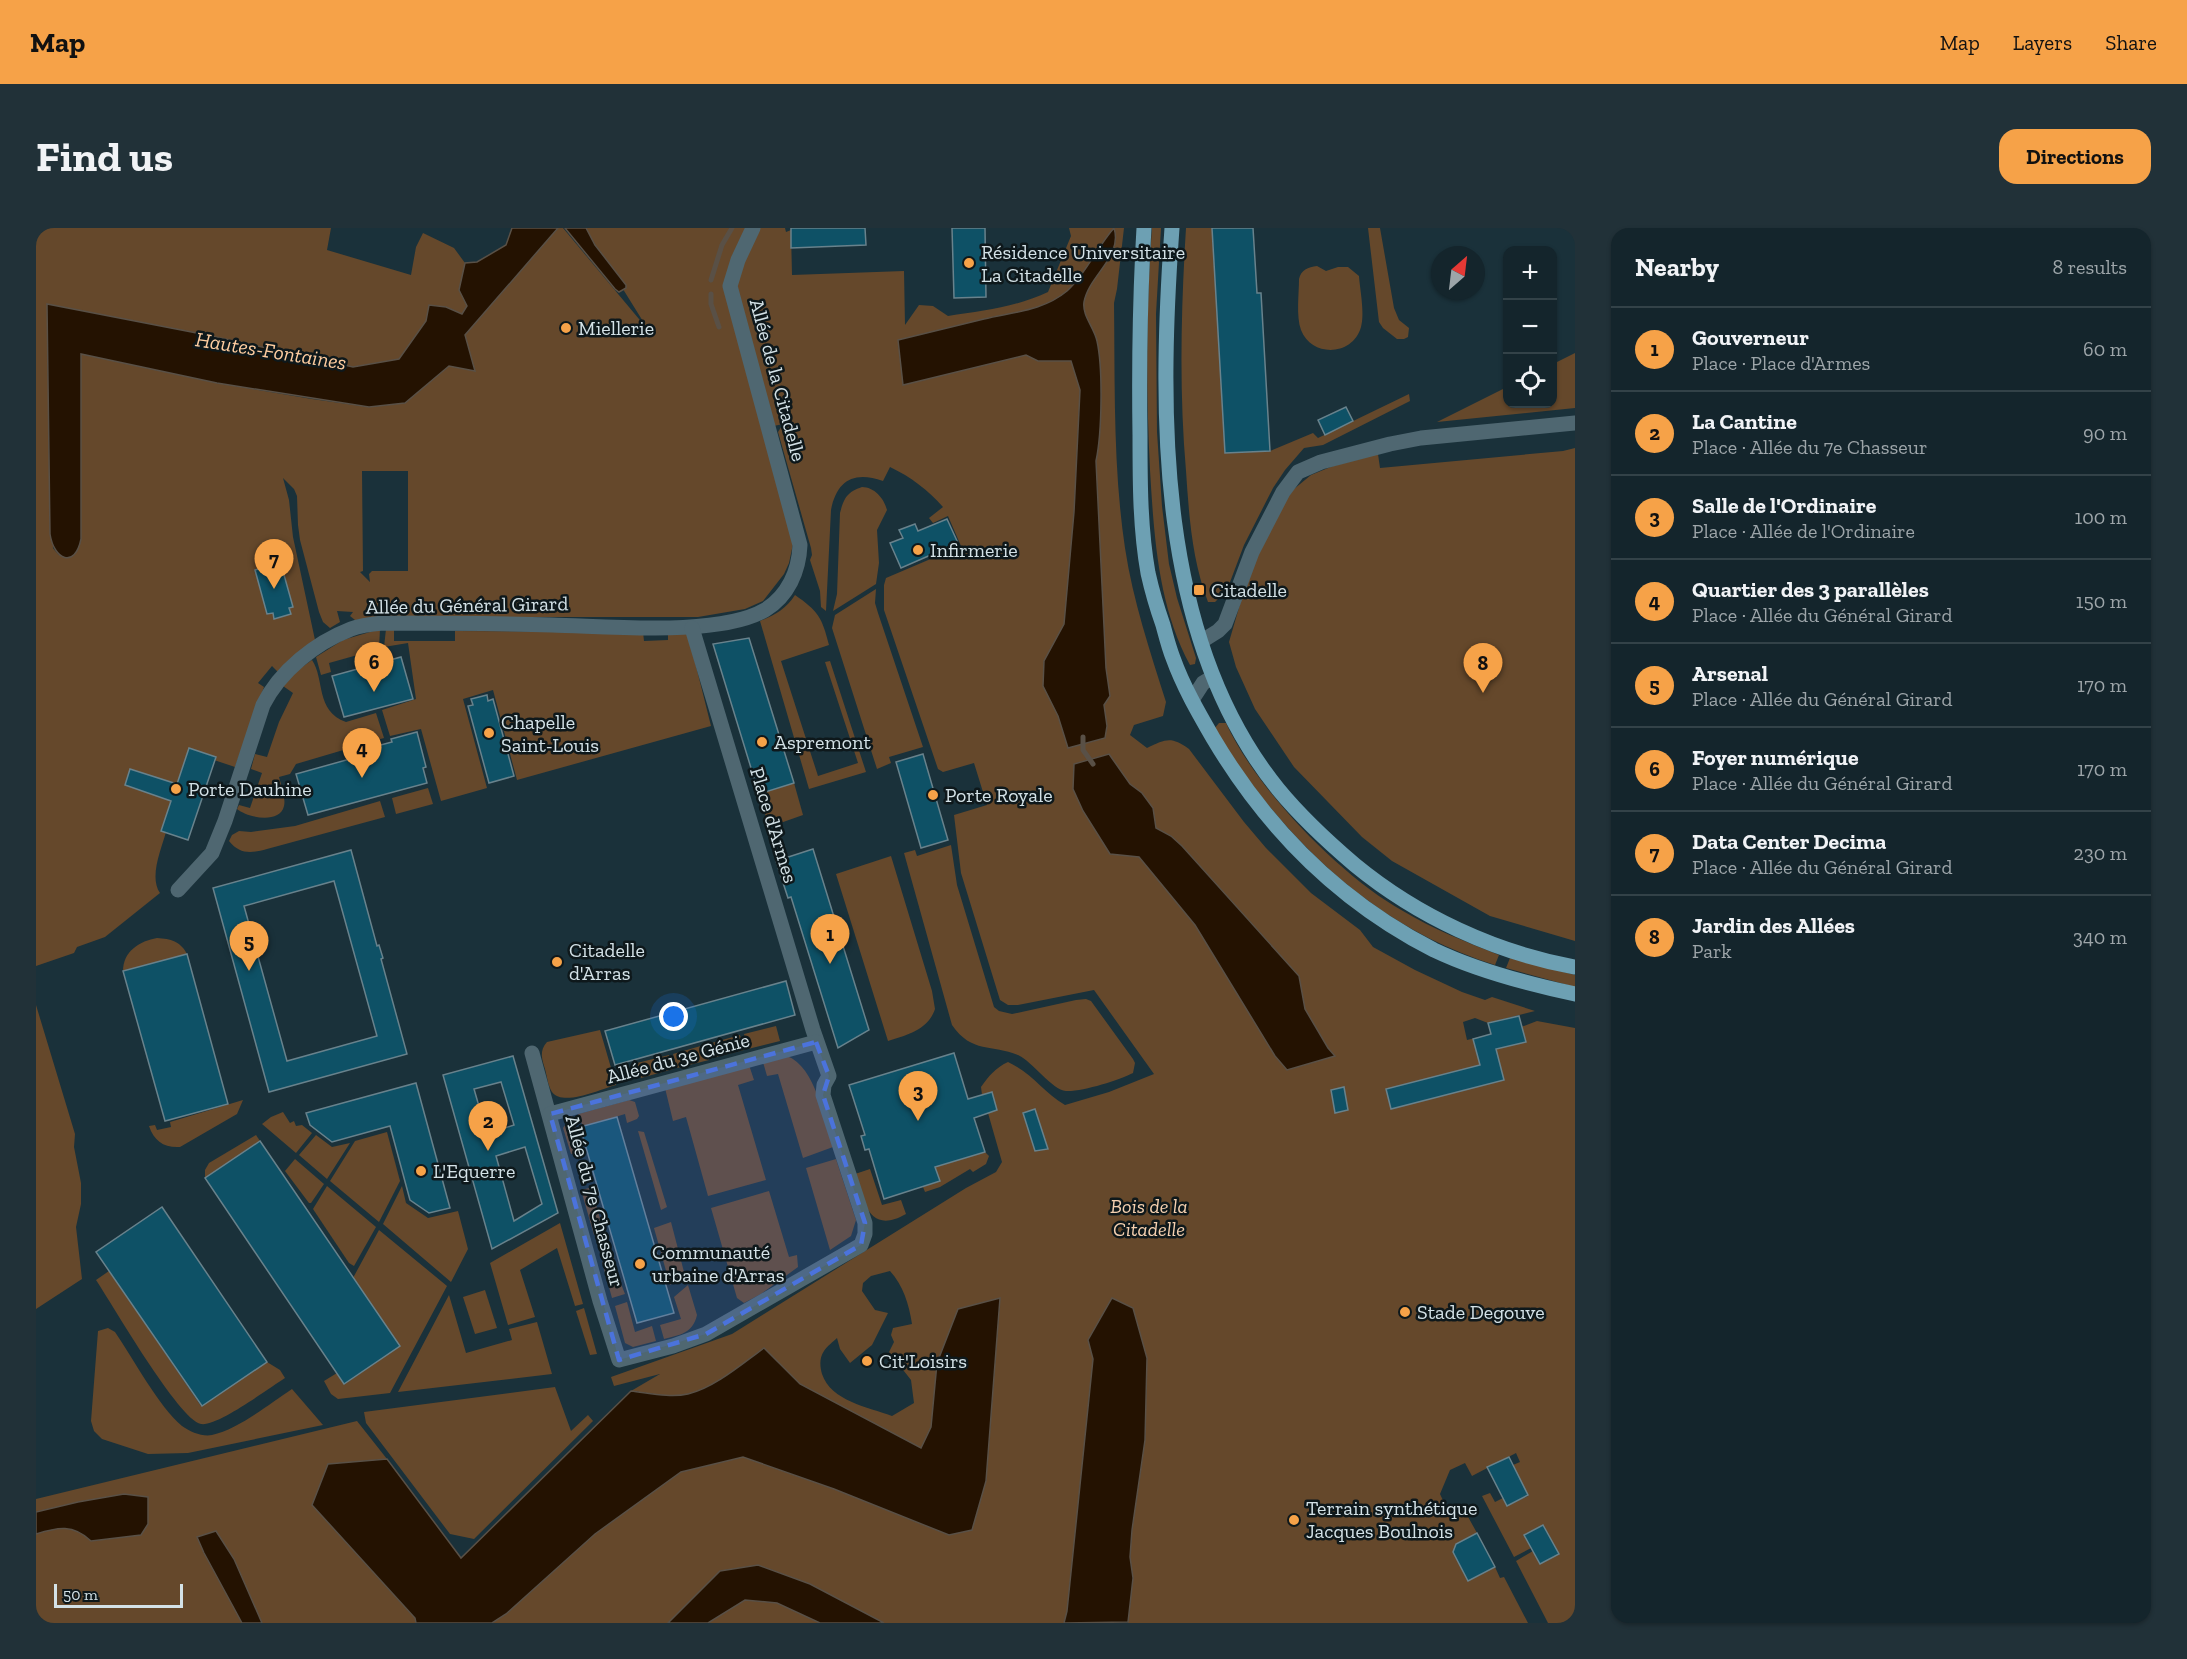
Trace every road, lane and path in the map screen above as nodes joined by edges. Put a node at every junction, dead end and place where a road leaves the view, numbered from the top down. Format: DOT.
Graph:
graph roads {
  1 [pos="753,228"];
  2 [pos="1144,228"];
  3 [pos="1172,228"];
  4 [pos="1575,423"];
  5 [pos="788,587"];
  6 [pos="692,627"];
  7 [pos="1202,641"];
  8 [pos="1213,677"];
  9 [pos="1192,700"];
  10 [pos="178,890"];
  11 [pos="1575,967"];
  12 [pos="1575,994"];
  13 [pos="816,1042"];
  14 [pos="532,1053"];
  15 [pos="550,1114"];
  16 [pos="619,1360"];
  1 -- 5 [label="street, Allée de la Citadelle"];
  2 -- 9 [label="main road"];
  3 -- 7 [label="main road"];
  4 -- 7 [label="street"];
  5 -- 6 [label="street, Allée du Général Girard"];
  6 -- 10 [label="street, Allée du Général Girard"];
  6 -- 13 [label="street, Place d'Armes"];
  7 -- 8 [label="main road"];
  8 -- 9 [label="street"];
  8 -- 11 [label="main road"];
  9 -- 12 [label="main road"];
  13 -- 15 [label="street, Allée du 3e Génie"];
  13 -- 16 [label="street, Place d'Armes"];
  14 -- 15 [label="street, Allée du 7e Chasseur"];
  15 -- 16 [label="street, Allée du 7e Chasseur"];
}
